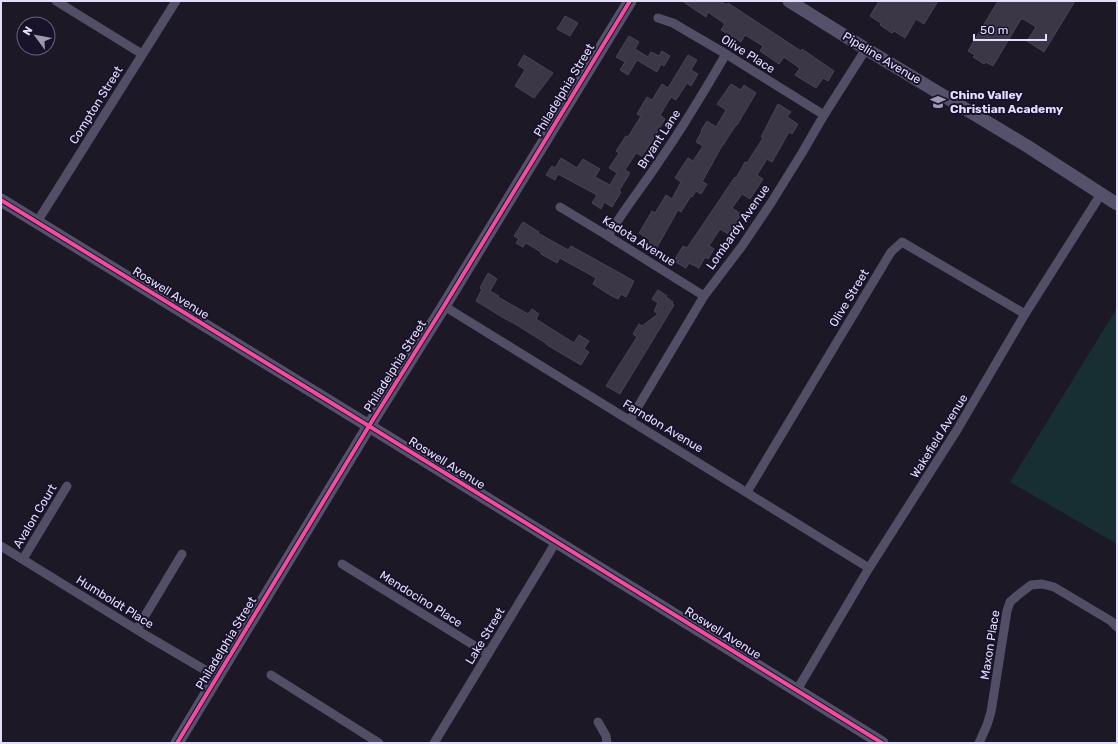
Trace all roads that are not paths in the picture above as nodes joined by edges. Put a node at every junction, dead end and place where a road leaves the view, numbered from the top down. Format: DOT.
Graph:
graph roads {
  1 [pos="56,1"];
  2 [pos="176,1"];
  3 [pos="630,1"];
  4 [pos="790,1"];
  5 [pos="658,18"];
  6 [pos="866,49"];
  7 [pos="142,54"];
  8 [pos="726,54"];
  9 [pos="824,115"];
  10 [pos="1101,194"];
  11 [pos="1,200"];
  12 [pos="1117,204"];
  13 [pos="560,207"];
  14 [pos="37,222"];
  15 [pos="608,236"];
  16 [pos="704,296"];
  17 [pos="444,306"];
  18 [pos="1025,314"];
  19 [pos="630,420"];
  20 [pos="369,426"];
  21 [pos="67,486"];
  22 [pos="747,492"];
  23 [pos="556,542"];
  24 [pos="1,546"];
  25 [pos="182,554"];
  26 [pos="23,559"];
  27 [pos="342,564"];
  28 [pos="869,568"];
  29 [pos="1117,627"];
  30 [pos="137,629"];
  31 [pos="488,654"];
  32 [pos="271,675"];
  33 [pos="218,677"];
  34 [pos="797,690"];
  35 [pos="598,722"];
  36 [pos="177,743"];
  37 [pos="379,743"];
  38 [pos="434,743"];
  39 [pos="607,743"];
  40 [pos="882,743"];
  41 [pos="979,743"];
  1 -- 7 [label="street"];
  2 -- 7 [label="street, Compton Street"];
  3 -- 17 [label="street, Philadelphia Street"];
  4 -- 6 [label="street, Pipeline Avenue"];
  5 -- 8 [label="street, Olive Place"];
  6 -- 9 [label="street, Lombardy Avenue"];
  6 -- 10 [label="street, Pipeline Avenue"];
  7 -- 14 [label="street, Compton Street"];
  8 -- 9 [label="street, Olive Place"];
  8 -- 15 [label="street, Bryant Lane"];
  9 -- 16 [label="street, Lombardy Avenue"];
  10 -- 12 [label="street, Pipeline Avenue"];
  10 -- 18 [label="street, Wakefield Avenue"];
  11 -- 14 [label="street, Roswell Avenue"];
  13 -- 15 [label="street, Kadota Avenue"];
  14 -- 20 [label="street, Roswell Avenue"];
  15 -- 16 [label="street, Kadota Avenue"];
  16 -- 19 [label="street, Lombardy Avenue"];
  17 -- 19 [label="street, Farndon Avenue"];
  17 -- 20 [label="street, Philadelphia Street"];
  18 -- 22 [label="street, Olive Street"];
  18 -- 28 [label="street, Wakefield Avenue"];
  19 -- 22 [label="street, Farndon Avenue"];
  20 -- 23 [label="street, Roswell Avenue"];
  20 -- 33 [label="street, Philadelphia Street"];
  21 -- 26 [label="street, Avalon Court"];
  22 -- 28 [label="street, Farndon Avenue"];
  23 -- 31 [label="street, Lake Street"];
  23 -- 34 [label="street, Roswell Avenue"];
  24 -- 26 [label="street, Humboldt Place"];
  25 -- 30 [label="street"];
  26 -- 30 [label="street, Humboldt Place"];
  27 -- 31 [label="street, Mendocino Place"];
  28 -- 34 [label="street, Wakefield Avenue"];
  29 -- 41 [label="street, Maxon Place"];
  30 -- 33 [label="street, Humboldt Place"];
  31 -- 38 [label="street, Lake Street"];
  32 -- 37 [label="street"];
  33 -- 36 [label="street, Philadelphia Street"];
  34 -- 40 [label="street, Roswell Avenue"];
  35 -- 39 [label="street"];
}
